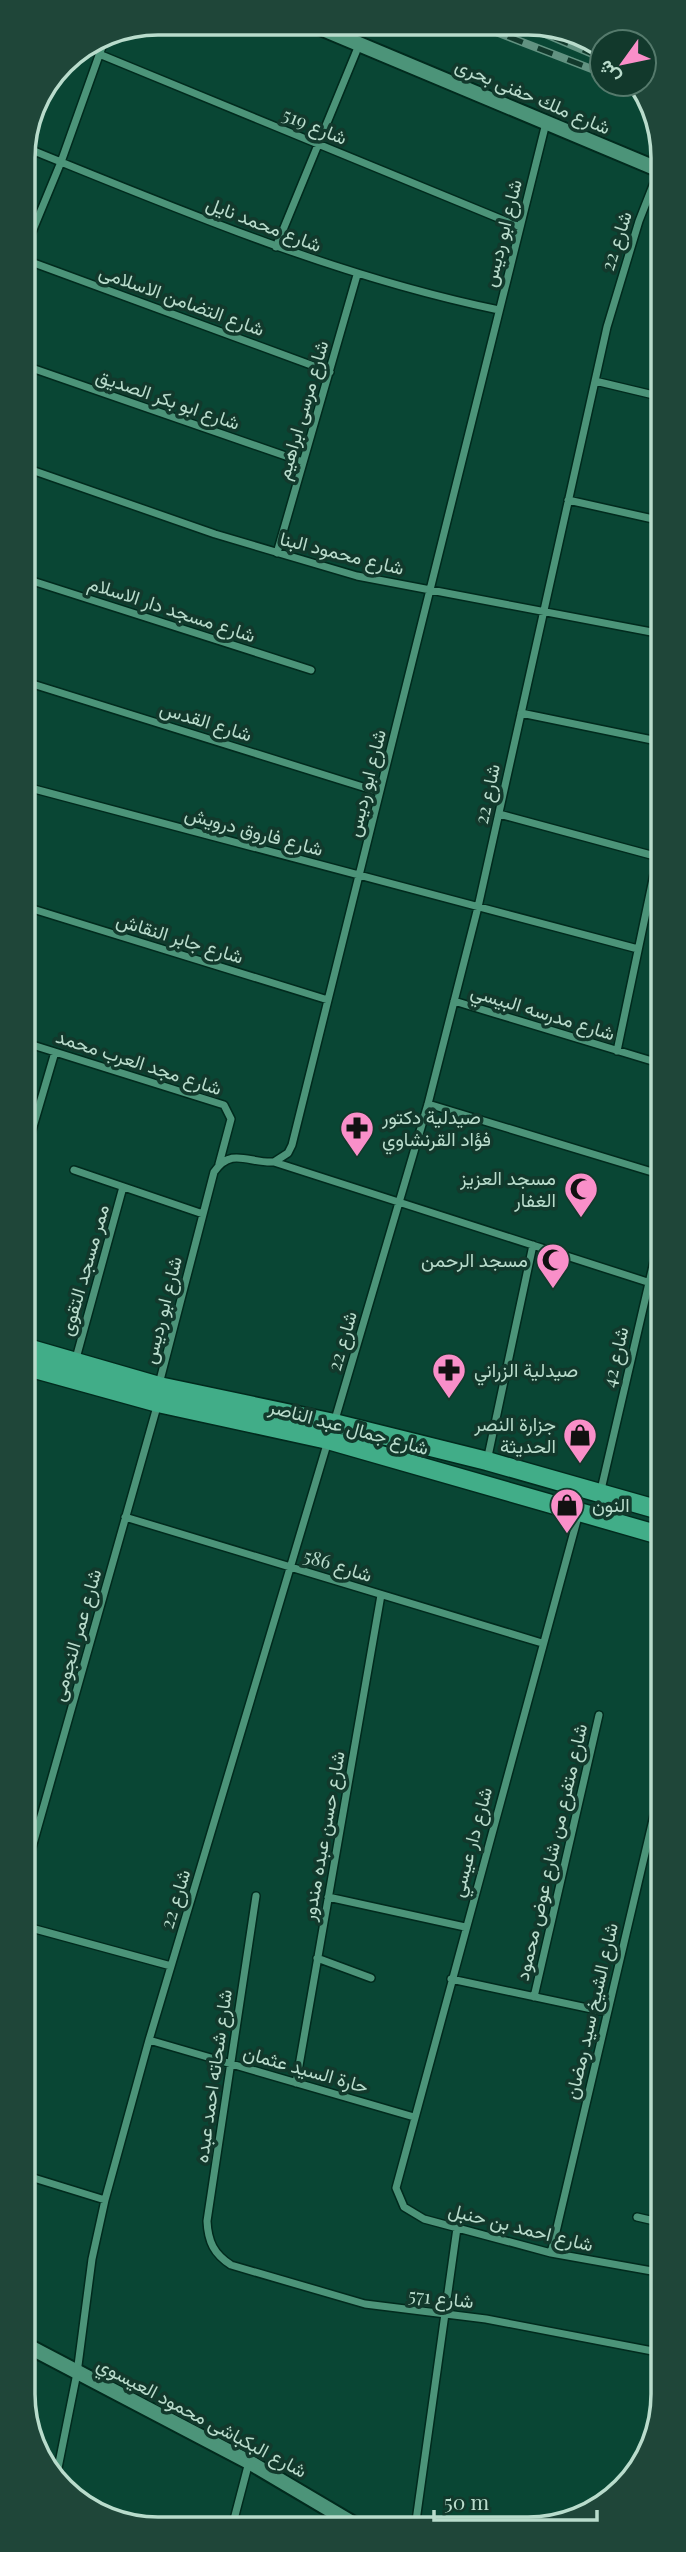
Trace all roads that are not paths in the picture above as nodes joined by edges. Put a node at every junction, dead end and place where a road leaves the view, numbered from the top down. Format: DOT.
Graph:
graph roads {
  1 [pos="337,35"];
  2 [pos="359,44"];
  3 [pos="101,50"];
  4 [pos="99,54"];
  5 [pos="546,123"];
  6 [pos="318,144"];
  7 [pos="35,151"];
  8 [pos="61,162"];
  9 [pos="651,166"];
  10 [pos="651,196"];
  11 [pos="35,226"];
  12 [pos="520,227"];
  13 [pos="276,247"];
  14 [pos="35,261"];
  15 [pos="357,275"];
  16 [pos="499,310"];
  17 [pos="35,369"];
  18 [pos="330,372"];
  19 [pos="595,381"];
  20 [pos="651,394"];
  21 [pos="303,462"];
  22 [pos="35,471"];
  23 [pos="568,500"];
  24 [pos="651,519"];
  25 [pos="277,553"];
  26 [pos="35,583"];
  27 [pos="430,589"];
  28 [pos="544,611"];
  29 [pos="651,632"];
  30 [pos="311,670"];
  31 [pos="35,685"];
  32 [pos="521,713"];
  33 [pos="651,741"];
  34 [pos="35,789"];
  35 [pos="379,792"];
  36 [pos="499,814"];
  37 [pos="651,855"];
  38 [pos="359,875"];
  39 [pos="651,895"];
  40 [pos="478,907"];
  41 [pos="35,910"];
  42 [pos="638,950"];
  43 [pos="328,1000"];
  44 [pos="454,1001"];
  45 [pos="35,1046"];
  46 [pos="617,1051"];
  47 [pos="55,1052"];
  48 [pos="651,1061"];
  49 [pos="428,1104"];
  50 [pos="35,1118"];
  51 [pos="274,1162"];
  52 [pos="219,1165"];
  53 [pos="74,1170"];
  54 [pos="651,1171"];
  55 [pos="123,1187"];
  56 [pos="399,1202"];
  57 [pos="203,1214"];
  58 [pos="533,1245"];
  59 [pos="651,1275"];
  60 [pos="649,1283"];
  61 [pos="35,1350"];
  62 [pos="75,1362"];
  63 [pos="35,1369"];
  64 [pos="159,1395"];
  65 [pos="331,1432"];
  66 [pos="486,1461"];
  67 [pos="600,1495"];
  68 [pos="651,1508"];
  69 [pos="580,1513"];
  70 [pos="125,1517"];
  71 [pos="651,1533"];
  72 [pos="292,1568"];
  73 [pos="381,1595"];
  74 [pos="542,1643"];
  75 [pos="599,1715"];
  76 [pos="651,1826"];
  77 [pos="35,1837"];
  78 [pos="256,1896"];
  79 [pos="328,1897"];
  80 [pos="465,1927"];
  81 [pos="35,1929"];
  82 [pos="317,1958"];
  83 [pos="171,1966"];
  84 [pos="371,1978"];
  85 [pos="451,1979"];
  86 [pos="534,1997"];
  87 [pos="606,2012"];
  88 [pos="149,2040"];
  89 [pos="230,2064"];
  90 [pos="296,2083"];
  91 [pos="414,2117"];
  92 [pos="35,2178"];
  93 [pos="397,2181"];
  94 [pos="105,2200"];
  95 [pos="637,2217"];
  96 [pos="651,2220"];
  97 [pos="457,2228"];
  98 [pos="551,2253"];
  99 [pos="220,2258"];
  100 [pos="651,2271"];
  101 [pos="445,2314"];
  102 [pos="35,2350"];
  103 [pos="651,2351"];
  104 [pos="77,2372"];
  105 [pos="249,2462"];
  106 [pos="58,2466"];
  107 [pos="235,2517"];
  108 [pos="342,2517"];
  109 [pos="417,2517"];
  1 -- 2 [label="street, شارع ملك حفنى بحرى"];
  2 -- 5 [label="street, شارع ملك حفنى بحرى"];
  2 -- 6 [label="street"];
  3 -- 4 [label="street"];
  4 -- 6 [label="street, شارع 519"];
  4 -- 8 [label="street"];
  5 -- 9 [label="street, شارع ملك حفنى بحرى"];
  5 -- 12 [label="street, شارع ابو رديس"];
  6 -- 12 [label="street, شارع 519"];
  6 -- 13 [label="street"];
  7 -- 8 [label="street, شارع محمد نايل"];
  8 -- 11 [label="street"];
  8 -- 13 [label="street, شارع محمد نايل"];
  10 -- 19 [label="street, شارع 22"];
  12 -- 16 [label="street, شارع ابو رديس"];
  13 -- 15 [label="street, شارع محمد نايل"];
  14 -- 18 [label="street, شارع التضامن الاسلامى"];
  15 -- 16 [label="street, شارع محمد نايل"];
  15 -- 18 [label="street, شارع مرسى ابراهيم"];
  16 -- 27 [label="street, شارع ابو رديس"];
  17 -- 21 [label="street, شارع ابو بكر الصديق"];
  18 -- 21 [label="street, شارع مرسى ابراهيم"];
  19 -- 20 [label="street"];
  19 -- 23 [label="street, شارع 22"];
  21 -- 25 [label="street, شارع مرسى ابراهيم"];
  22 -- 25 [label="street, شارع محمود البنا"];
  23 -- 24 [label="street"];
  23 -- 28 [label="street, شارع 22"];
  25 -- 27 [label="street, شارع محمود البنا"];
  26 -- 30 [label="street, شارع مسجد دار الاسلام"];
  27 -- 28 [label="street, شارع محمود البنا"];
  27 -- 35 [label="street, شارع ابو رديس"];
  28 -- 29 [label="street, شارع محمود البنا"];
  28 -- 32 [label="street, شارع 22"];
  31 -- 35 [label="street, شارع القدس"];
  32 -- 33 [label="street"];
  32 -- 36 [label="street, شارع 22"];
  34 -- 38 [label="street, شارع فاروق درويش"];
  35 -- 38 [label="street, شارع ابو رديس"];
  36 -- 37 [label="street"];
  36 -- 40 [label="street, شارع 22"];
  38 -- 40 [label="street, شارع فاروق درويش"];
  38 -- 43 [label="street, شارع ابو رديس"];
  39 -- 42 [label="street"];
  40 -- 42 [label="street, شارع فاروق درويش"];
  40 -- 44 [label="street, شارع 22"];
  41 -- 43 [label="street, شارع جابر النقاش"];
  42 -- 46 [label="street"];
  43 -- 51 [label="street, شارع ابو رديس"];
  44 -- 46 [label="street, شارع مدرسه البيسي"];
  44 -- 49 [label="street, شارع 22"];
  45 -- 47 [label="street, شارع مجد العرب محمد"];
  46 -- 48 [label="street, شارع مدرسه البيسي"];
  47 -- 50 [label="street"];
  47 -- 52 [label="street, شارع مجد العرب محمد"];
  49 -- 54 [label="street"];
  49 -- 56 [label="street, شارع 22"];
  51 -- 52 [label="street"];
  51 -- 56 [label="street"];
  52 -- 57 [label="street, شارع ابو رديس"];
  53 -- 55 [label="street"];
  55 -- 57 [label="street"];
  55 -- 62 [label="street, ممر مسجد التقوى"];
  56 -- 58 [label="street"];
  56 -- 65 [label="street, شارع 22"];
  57 -- 64 [label="street, شارع ابو رديس"];
  58 -- 60 [label="street"];
  58 -- 66 [label="street"];
  59 -- 60 [label="street, شارع 42"];
  60 -- 67 [label="street, شارع 42"];
  61 -- 62 [label="main road, شارع جمال عبد الناصر"];
  62 -- 64 [label="main road, شارع جمال عبد الناصر"];
  63 -- 64 [label="main road, شارع جمال عبد الناصر"];
  64 -- 65 [label="main road, شارع جمال عبد الناصر"];
  64 -- 70 [label="street, شارع عمر النجومى"];
  65 -- 66 [label="main road, شارع جمال عبد الناصر"];
  65 -- 69 [label="main road, شارع جمال عبد الناصر"];
  65 -- 72 [label="street, شارع 22"];
  66 -- 67 [label="main road, شارع جمال عبد الناصر"];
  67 -- 68 [label="main road, شارع جمال عبد الناصر"];
  69 -- 71 [label="main road, شارع جمال عبد الناصر"];
  69 -- 74 [label="street, شارع دار عيسي"];
  70 -- 72 [label="street, شارع 586"];
  70 -- 77 [label="street, شارع عمر النجومى"];
  72 -- 73 [label="street, شارع 586"];
  72 -- 83 [label="street, شارع 22"];
  73 -- 74 [label="street, شارع 586"];
  73 -- 79 [label="street, شارع حسن عبده مندور"];
  74 -- 80 [label="street, شارع دار عيسي"];
  75 -- 86 [label="street, شارع متفرع من شارع عوض محمود"];
  76 -- 87 [label="street, شارع الشيخ سيد رمضان"];
  78 -- 89 [label="street, شارع شحاته احمد عبده"];
  79 -- 80 [label="street"];
  79 -- 82 [label="street, شارع حسن عبده مندور"];
  80 -- 85 [label="street, شارع دار عيسي"];
  81 -- 83 [label="street"];
  82 -- 84 [label="street"];
  82 -- 90 [label="street, شارع حسن عبده مندور"];
  83 -- 88 [label="street, شارع 22"];
  85 -- 86 [label="street"];
  85 -- 91 [label="street, شارع دار عيسي"];
  86 -- 87 [label="street"];
  87 -- 98 [label="street, شارع الشيخ سيد رمضان"];
  88 -- 89 [label="street, حارة السيد عثمان"];
  88 -- 94 [label="street, شارع 22"];
  89 -- 90 [label="street, حارة السيد عثمان"];
  89 -- 99 [label="street, شارع شحاته احمد عبده"];
  90 -- 91 [label="street, حارة السيد عثمان"];
  91 -- 93 [label="street, شارع دار عيسي"];
  92 -- 94 [label="street"];
  93 -- 97 [label="street, شارع احمد بن حنبل"];
  94 -- 104 [label="street, شارع 22"];
  95 -- 96 [label="street"];
  97 -- 98 [label="street, شارع احمد بن حنبل"];
  97 -- 101 [label="street"];
  98 -- 100 [label="street, شارع احمد بن حنبل"];
  99 -- 101 [label="street, شارع 571"];
  101 -- 103 [label="street, شارع 571"];
  101 -- 109 [label="street"];
  102 -- 104 [label="street, شارع البكباشى محمود العيسوي"];
  104 -- 105 [label="street, شارع البكباشى محمود العيسوي"];
  104 -- 106 [label="street, شارع 22"];
  105 -- 107 [label="street"];
  105 -- 108 [label="street, شارع البكباشى محمود العيسوي"];
}
